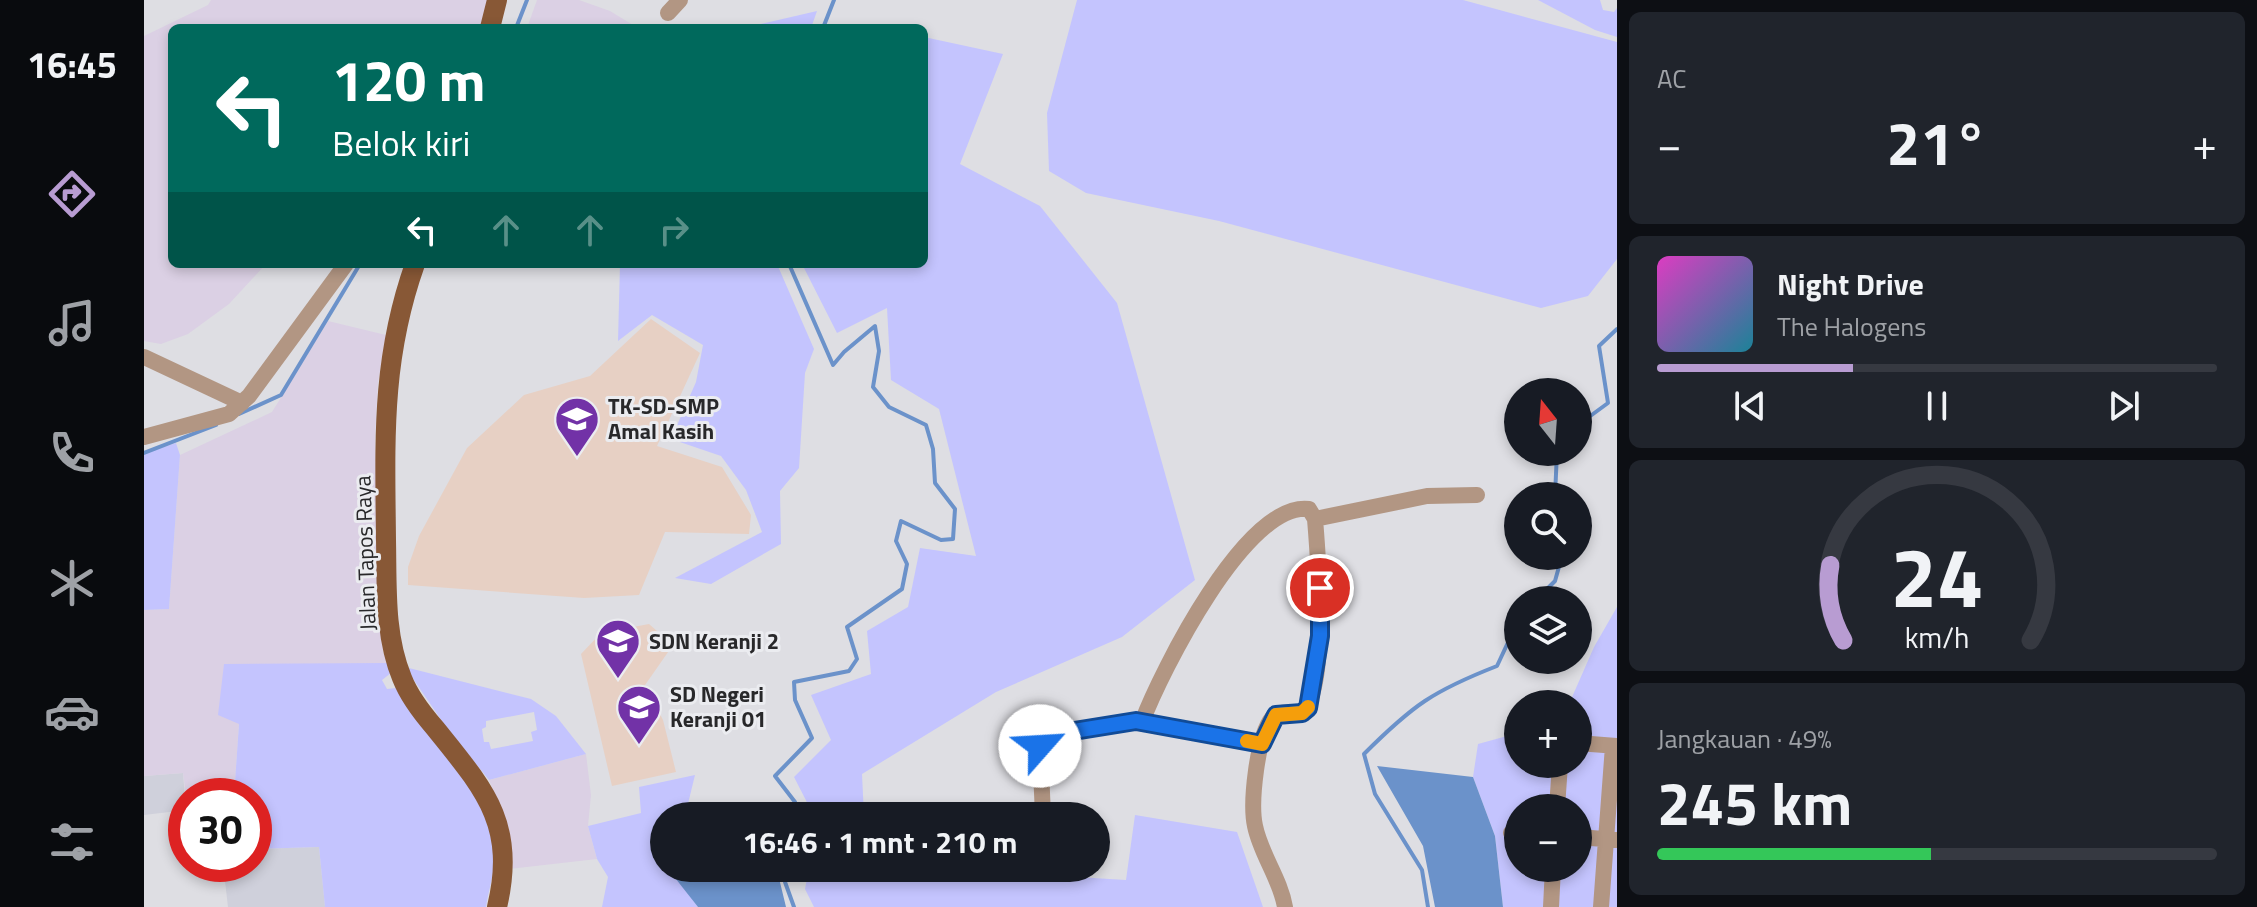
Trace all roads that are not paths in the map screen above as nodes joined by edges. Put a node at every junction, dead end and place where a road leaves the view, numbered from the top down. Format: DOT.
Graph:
graph roads {
  1 [pos="497,0"];
  2 [pos="491,24"];
  3 [pos="343,268"];
  4 [pos="414,268"];
  5 [pos="144,357"];
  6 [pos="242,403"];
  7 [pos="144,437"];
  8 [pos="1477,495"];
  9 [pos="1315,519"];
  10 [pos="1142,722"];
  11 [pos="1262,744"];
  12 [pos="1592,744"];
  13 [pos="1615,746"];
  14 [pos="1042,802"];
  15 [pos="1611,839"];
  16 [pos="1552,882"];
  17 [pos="497,907"];
  18 [pos="1285,907"];
  19 [pos="1551,907"];
  20 [pos="1601,907"];
  1 -- 2 [label="main road"];
  3 -- 6 [label="street"];
  4 -- 17 [label="main road, Jalan Tapos Raya"];
  5 -- 6 [label="street"];
  6 -- 7 [label="street"];
  8 -- 9 [label="street"];
  9 -- 10 [label="street"];
  9 -- 11 [label="street"];
  10 -- 11 [label="street"];
  10 -- 14 [label="street"];
  11 -- 18 [label="street"];
  12 -- 13 [label="street"];
  13 -- 15 [label="street"];
  15 -- 20 [label="street"];
  16 -- 19 [label="street"];
}
